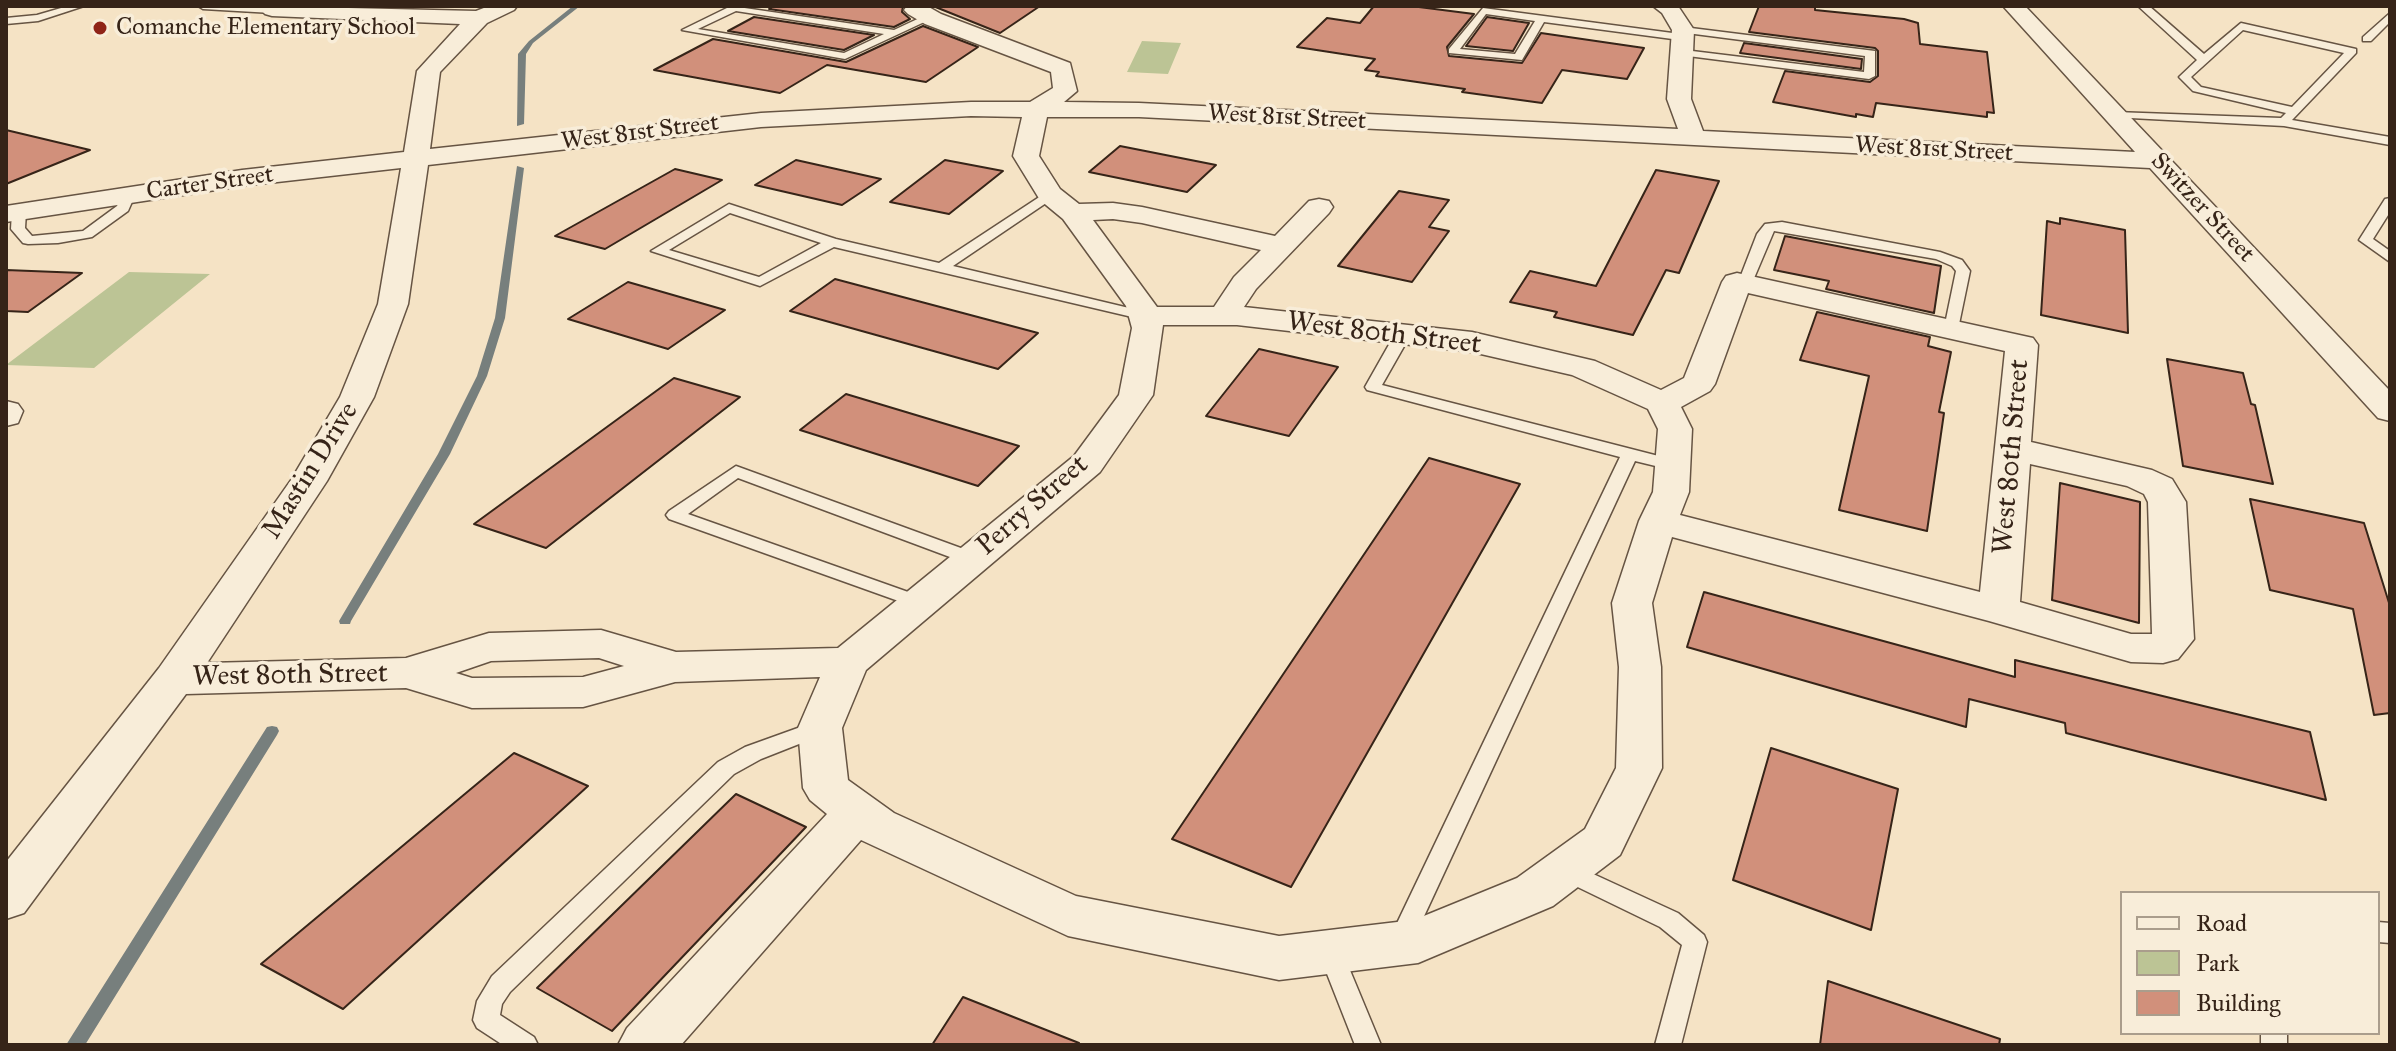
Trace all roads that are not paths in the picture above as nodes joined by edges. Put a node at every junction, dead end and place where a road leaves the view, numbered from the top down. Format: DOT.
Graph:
graph roads {
  1 [pos="79,6"];
  2 [pos="203,6"];
  3 [pos="1663,6"];
  4 [pos="2013,6"];
  5 [pos="2143,6"];
  6 [pos="272,10"];
  7 [pos="493,12"];
  8 [pos="923,12"];
  9 [pos="2390,16"];
  10 [pos="1541,19"];
  11 [pos="6,21"];
  12 [pos="896,33"];
  13 [pos="2367,39"];
  14 [pos="1682,40"];
  15 [pos="2204,60"];
  16 [pos="1024,84"];
  17 [pos="2294,111"];
  18 [pos="2115,115"];
  19 [pos="2284,122"];
  20 [pos="1694,139"];
  21 [pos="2390,141"];
  22 [pos="415,159"];
  23 [pos="2160,161"];
  24 [pos="2390,202"];
  25 [pos="1062,204"];
  26 [pos="1319,207"];
  27 [pos="12,213"];
  28 [pos="832,242"];
  29 [pos="1281,246"];
  30 [pos="2390,258"];
  31 [pos="941,268"];
  32 [pos="1745,283"];
  33 [pos="1145,316"];
  34 [pos="1223,316"];
  35 [pos="1951,329"];
  36 [pos="1403,334"];
  37 [pos="1662,403"];
  38 [pos="2390,411"];
  39 [pos="2013,449"];
  40 [pos="1630,454"];
  41 [pos="1672,465"];
  42 [pos="1658,521"];
  43 [pos="973,559"];
  44 [pos="918,602"];
  45 [pos="1999,610"];
  46 [pos="848,662"];
  47 [pos="174,679"];
  48 [pos="820,728"];
  49 [pos="858,811"];
  50 [pos="24,851"];
  51 [pos="1565,870"];
  52 [pos="6,899"];
  53 [pos="1399,944"];
  54 [pos="1330,951"];
  55 [pos="525,1045"];
  56 [pos="646,1045"];
  57 [pos="1368,1045"];
  58 [pos="1668,1045"];
  1 -- 11 [label="lane"];
  2 -- 6 [label="lane"];
  3 -- 14 [label="street"];
  4 -- 18 [label="street, Switzer Street"];
  5 -- 15 [label="lane"];
  6 -- 7 [label="street"];
  7 -- 22 [label="street, Mastin Drive"];
  8 -- 12 [label="lane"];
  8 -- 16 [label="street"];
  9 -- 13 [label="lane"];
  10 -- 10 [label="lane"];
  10 -- 14 [label="lane"];
  12 -- 12 [label="lane"];
  14 -- 14 [label="lane"];
  14 -- 20 [label="street"];
  15 -- 17 [label="lane"];
  15 -- 17 [label="lane"];
  16 -- 20 [label="street, West 81st Street"];
  16 -- 22 [label="street, West 81st Street"];
  16 -- 25 [label="street"];
  17 -- 19 [label="lane"];
  18 -- 19 [label="lane"];
  18 -- 23 [label="street, Switzer Street"];
  19 -- 21 [label="lane"];
  20 -- 23 [label="street, West 81st Street"];
  22 -- 27 [label="street, Carter Street"];
  22 -- 47 [label="street, Mastin Drive"];
  23 -- 38 [label="street, Switzer Street"];
  24 -- 30 [label="lane"];
  25 -- 29 [label="street"];
  25 -- 31 [label="lane"];
  25 -- 33 [label="street"];
  26 -- 29 [label="street"];
  28 -- 28 [label="lane"];
  28 -- 31 [label="lane"];
  29 -- 34 [label="street"];
  31 -- 33 [label="lane"];
  32 -- 35 [label="street, West 80th Street"];
  32 -- 35 [label="lane"];
  32 -- 37 [label="street"];
  33 -- 34 [label="street, West 80th Street"];
  33 -- 43 [label="street, Perry Street"];
  34 -- 36 [label="street, West 80th Street"];
  35 -- 39 [label="street, West 80th Street"];
  36 -- 37 [label="street, West 80th Street"];
  36 -- 40 [label="lane"];
  37 -- 41 [label="street"];
  39 -- 45 [label="street, West 80th Street"];
  39 -- 45 [label="street"];
  40 -- 41 [label="lane"];
  40 -- 53 [label="lane"];
  41 -- 42 [label="street"];
  42 -- 45 [label="street"];
  42 -- 51 [label="street"];
  43 -- 44 [label="street, Perry Street"];
  43 -- 44 [label="lane"];
  44 -- 46 [label="street, Perry Street"];
  46 -- 47 [label="street, West 80th Street"];
  46 -- 48 [label="street"];
  47 -- 50 [label="street, Mastin Drive"];
  48 -- 49 [label="street"];
  48 -- 55 [label="lane"];
  49 -- 54 [label="street"];
  49 -- 56 [label="street"];
  50 -- 52 [label="street, Mastin Drive"];
  51 -- 53 [label="street"];
  51 -- 58 [label="lane"];
  53 -- 54 [label="street"];
  54 -- 57 [label="lane"];
}
